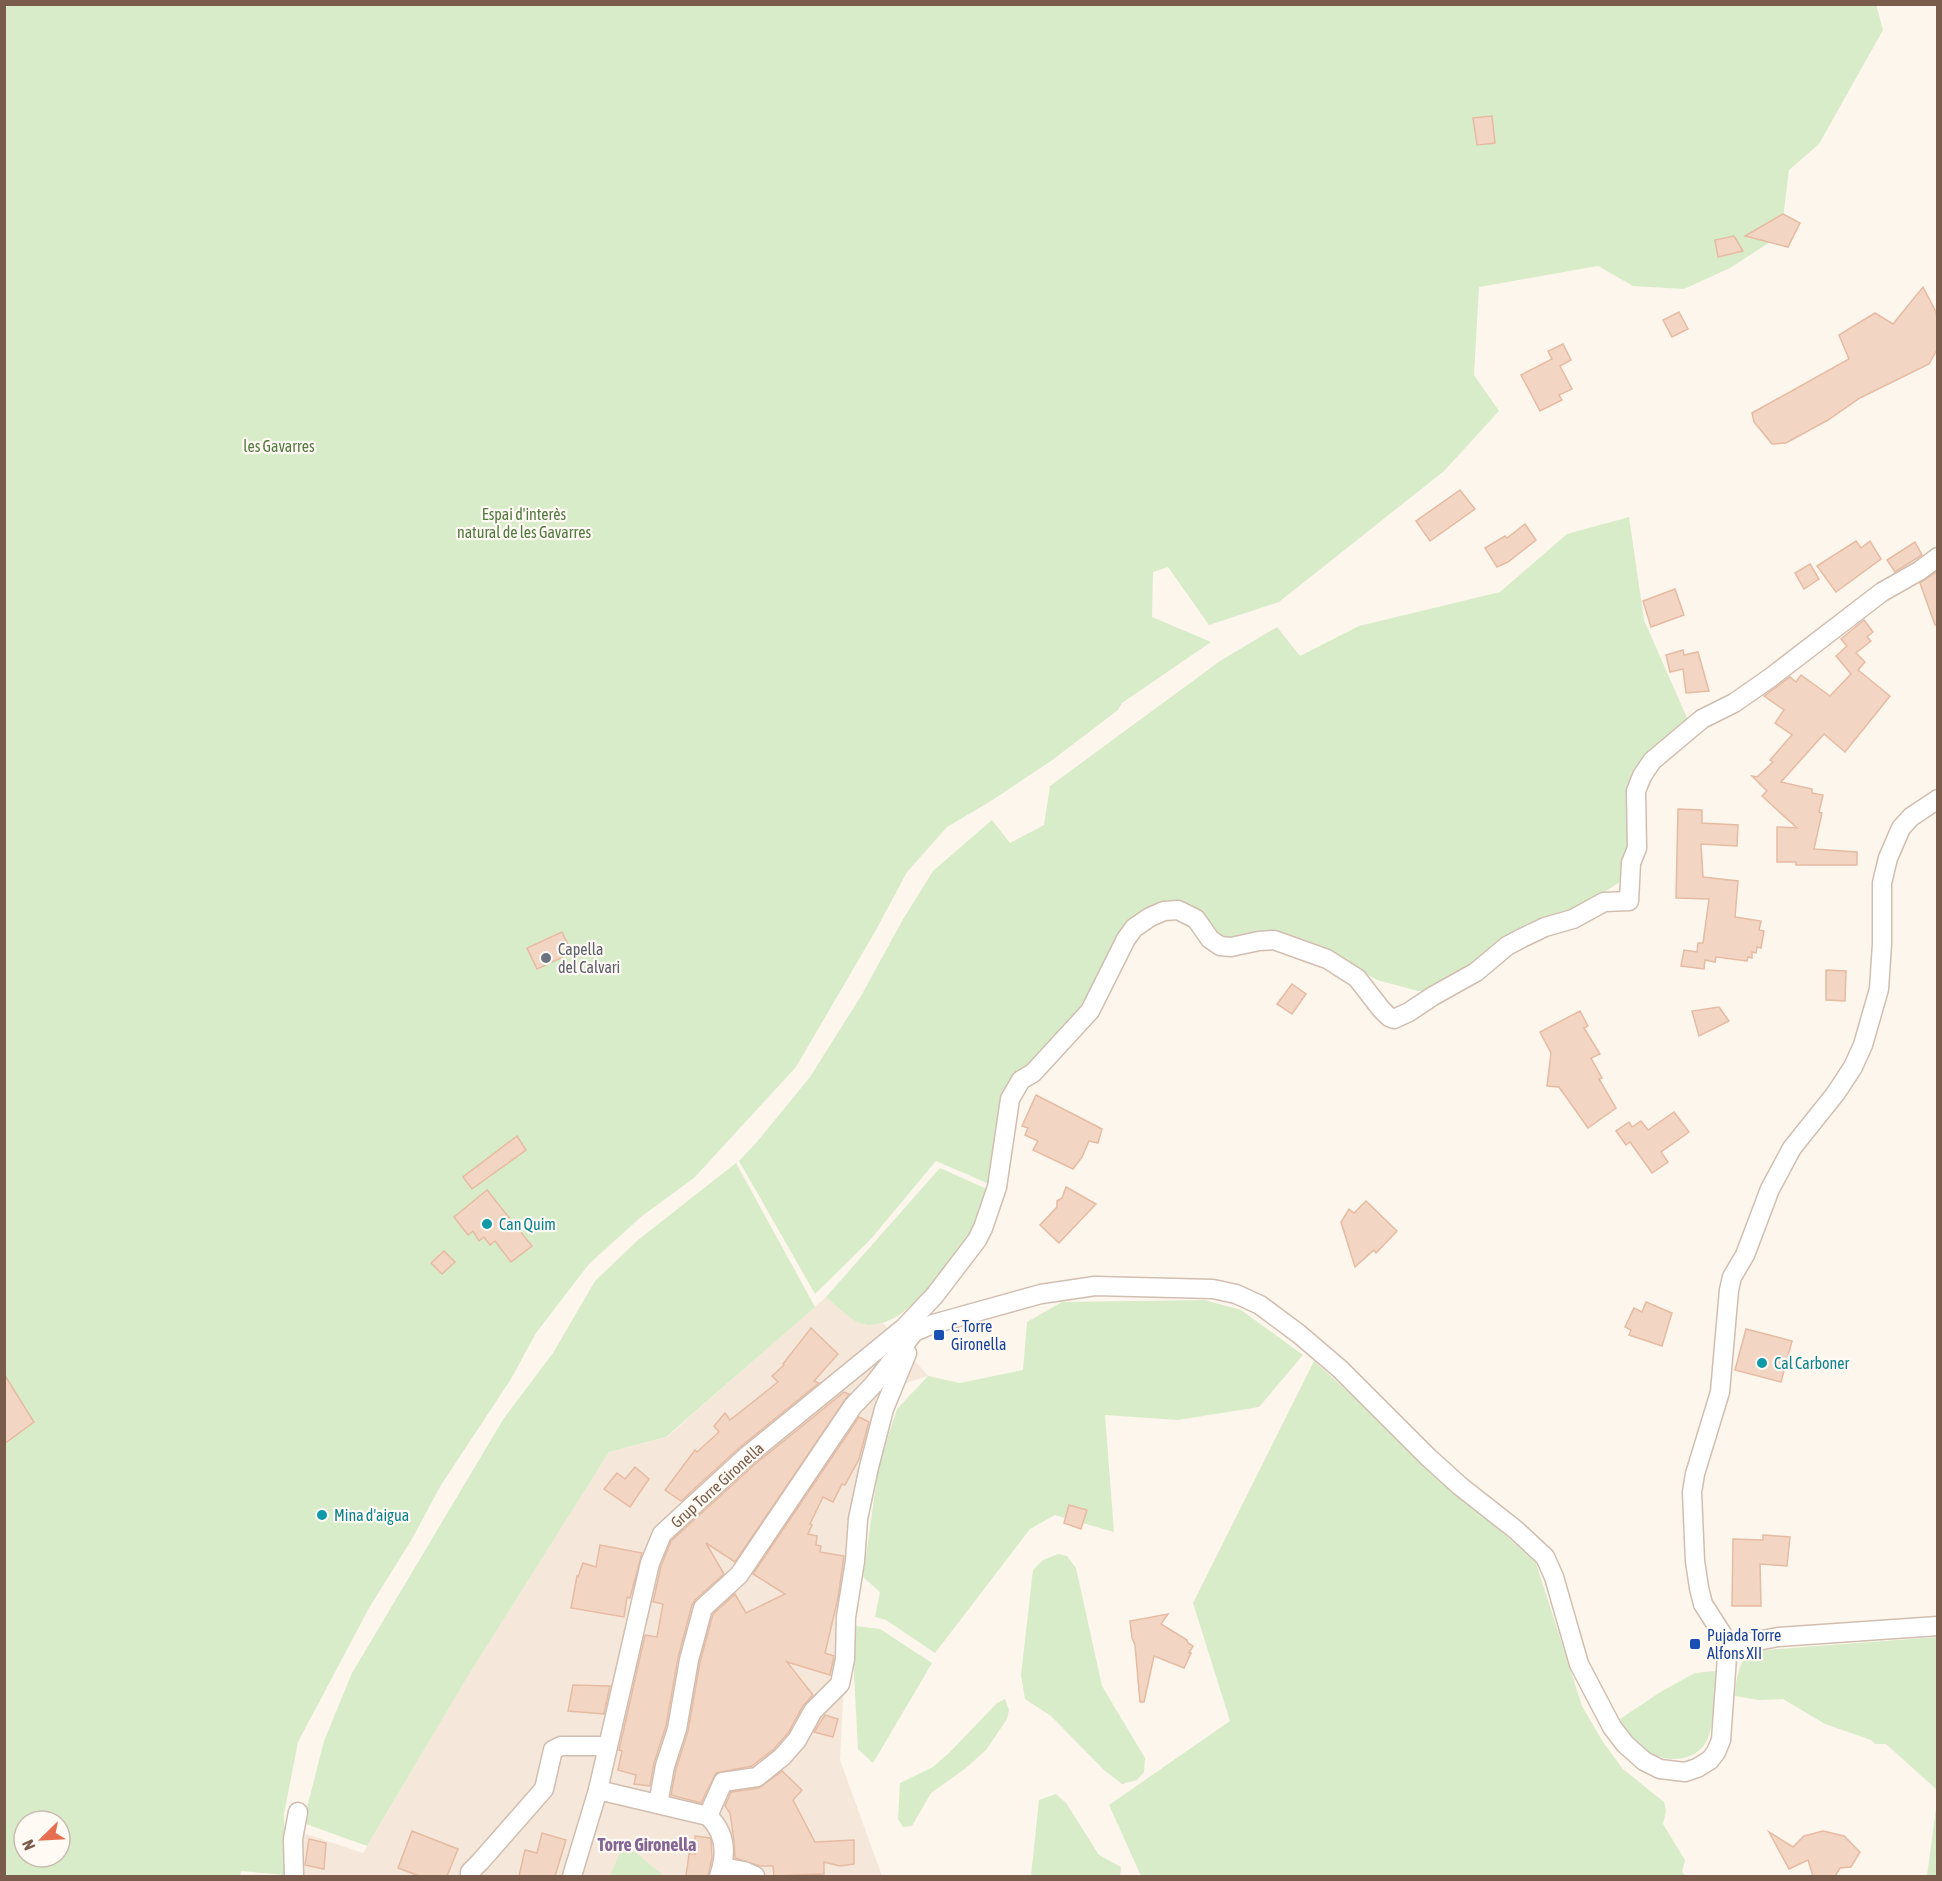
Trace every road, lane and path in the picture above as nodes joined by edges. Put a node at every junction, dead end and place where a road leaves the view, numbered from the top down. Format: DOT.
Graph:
graph roads {
  1 [pos="1938,557"];
  2 [pos="1938,799"];
  3 [pos="909,1329"];
  4 [pos="1938,1626"];
  5 [pos="1728,1654"];
  6 [pos="608,1746"];
  7 [pos="598,1790"];
  8 [pos="658,1804"];
  9 [pos="298,1812"];
  10 [pos="708,1816"];
  11 [pos="721,1872"];
  12 [pos="294,1876"];
  13 [pos="470,1876"];
  14 [pos="572,1876"];
  15 [pos="755,1876"];
  1 -- 3 [label="street"];
  2 -- 5 [label="street"];
  3 -- 5 [label="street"];
  3 -- 6 [label="street, Grup Torre Gironella"];
  3 -- 8 [label="street"];
  3 -- 10 [label="street"];
  4 -- 5 [label="street"];
  6 -- 7 [label="street, Grup Torre Gironella"];
  6 -- 13 [label="street"];
  7 -- 8 [label="street"];
  7 -- 14 [label="street, Grup Torre Gironella"];
  8 -- 10 [label="street"];
  9 -- 12 [label="street"];
  10 -- 11 [label="street"];
  11 -- 15 [label="street"];
}
